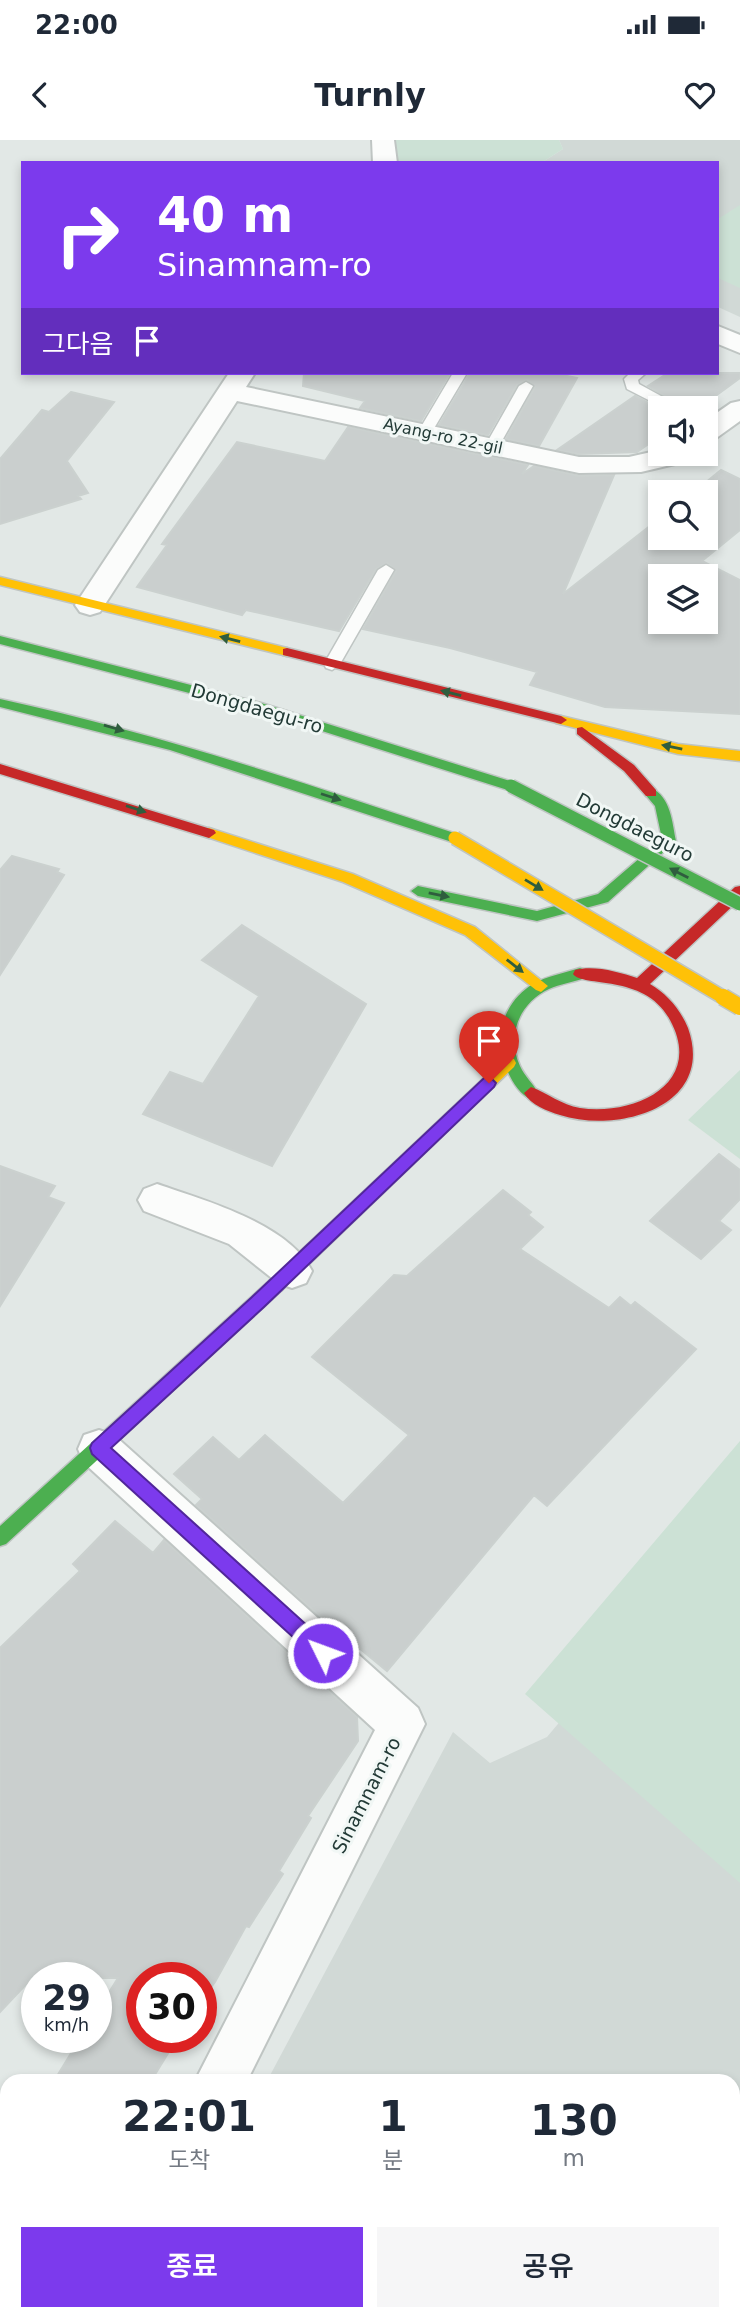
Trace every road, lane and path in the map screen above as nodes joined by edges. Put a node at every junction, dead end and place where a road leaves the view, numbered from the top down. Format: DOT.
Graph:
graph roads {
  1 [pos="383,140"];
  2 [pos="385,161"];
  3 [pos="719,334"];
  4 [pos="740,345"];
  5 [pos="459,375"];
  6 [pos="636,375"];
  7 [pos="236,382"];
  8 [pos="526,386"];
  9 [pos="652,396"];
  10 [pos="740,409"];
  11 [pos="718,421"];
  12 [pos="425,432"];
  13 [pos="492,446"];
  14 [pos="648,462"];
  15 [pos="386,570"];
  16 [pos="0,581"];
  17 [pos="90,605"];
  18 [pos="41,635"];
  19 [pos="0,640"];
  20 [pos="69,657"];
  21 [pos="332,664"];
  22 [pos="0,703"];
  23 [pos="81,719"];
  24 [pos="13,721"];
  25 [pos="571,722"];
  26 [pos="740,756"];
  27 [pos="0,769"];
  28 [pos="511,786"];
  29 [pos="348,878"];
  30 [pos="740,891"];
  31 [pos="740,904"];
  32 [pos="639,985"];
  33 [pos="541,986"];
  34 [pos="740,1007"];
  35 [pos="509,1063"];
  36 [pos="157,1200"];
  37 [pos="292,1271"];
  38 [pos="99,1448"];
  39 [pos="0,1538"];
  40 [pos="224,2074"];
  1 -- 2 [label="street"];
  3 -- 4 [label="street"];
  5 -- 12 [label="lane"];
  6 -- 9 [label="lane"];
  7 -- 12 [label="street, Ayang-ro 22-gil"];
  7 -- 17 [label="street"];
  8 -- 13 [label="lane"];
  10 -- 11 [label="street"];
  12 -- 13 [label="street, Ayang-ro 22-gil"];
  13 -- 14 [label="street, Ayang-ro 22-gil"];
  15 -- 21 [label="lane"];
  16 -- 17 [label="main road"];
  21 -- 17 [label="main road, one-way"];
  18 -- 20 [label="main road"];
  19 -- 20 [label="main road, Dongdaegu-ro"];
  20 -- 28 [label="main road, Dongdaegu-ro"];
  25 -- 21 [label="main road, one-way"];
  22 -- 23 [label="main road"];
  23 -- 24 [label="main road"];
  23 -- 34 [label="main road, one-way, bridge"];
  26 -- 25 [label="main road, one-way"];
  29 -- 25 [label="main road, one-way"];
  27 -- 29 [label="main road, one-way"];
  31 -- 28 [label="main road, Dongdaeguro, one-way, bridge"];
  29 -- 33 [label="main road, one-way"];
  30 -- 32 [label="main road"];
  32 -- 33 [label="main road"];
  32 -- 35 [label="main road"];
  33 -- 35 [label="main road"];
  35 -- 37 [label="main road"];
  36 -- 37 [label="street"];
  37 -- 38 [label="main road"];
  38 -- 39 [label="main road"];
  38 -- 40 [label="street, Sinamnam-ro"];
}
